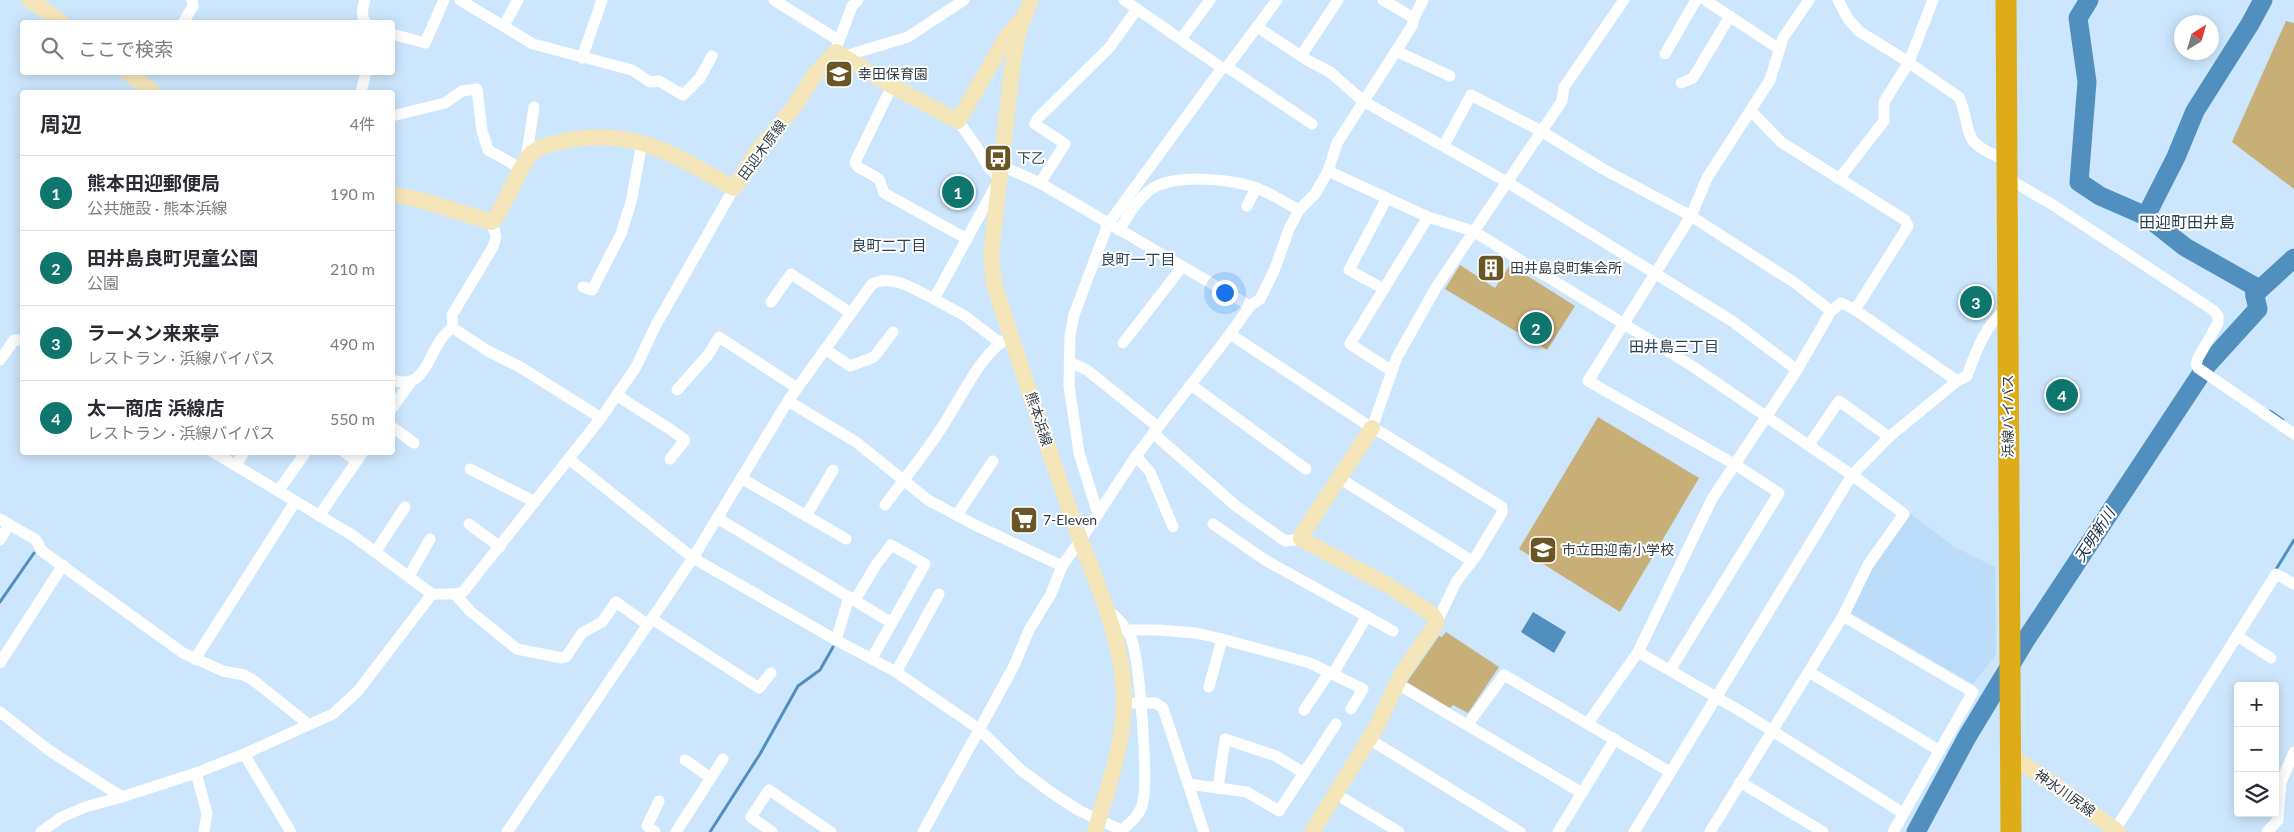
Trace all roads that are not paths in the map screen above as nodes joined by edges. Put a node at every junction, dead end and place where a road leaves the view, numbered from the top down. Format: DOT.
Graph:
graph roads {
  1 [pos="30,0"];
  2 [pos="192,0"];
  3 [pos="365,0"];
  4 [pos="444,0"];
  5 [pos="460,0"];
  6 [pos="518,0"];
  7 [pos="774,0"];
  8 [pos="858,0"];
  9 [pos="964,0"];
  10 [pos="1031,0"];
  11 [pos="1210,0"];
  12 [pos="1277,0"];
  13 [pos="1338,0"];
  14 [pos="1384,0"];
  15 [pos="1423,0"];
  16 [pos="1624,0"];
  17 [pos="1696,0"];
  18 [pos="1705,0"];
  19 [pos="1809,0"];
  20 [pos="1838,0"];
  21 [pos="1933,0"];
  22 [pos="2006,0"];
  23 [pos="600,1"];
  24 [pos="1133,4"];
  25 [pos="1024,16"];
  26 [pos="1730,16"];
  27 [pos="1414,18"];
  28 [pos="58,20"];
  29 [pos="185,20"];
  30 [pos="364,20"];
  31 [pos="504,25"];
  32 [pos="1257,27"];
  33 [pos="395,35"];
  34 [pos="1181,39"];
  35 [pos="1779,48"];
  36 [pos="840,49"];
  37 [pos="1396,51"];
  38 [pos="1665,54"];
  39 [pos="712,56"];
  40 [pos="1300,56"];
  41 [pos="582,58"];
  42 [pos="1909,62"];
  43 [pos="1225,68"];
  44 [pos="131,75"];
  45 [pos="365,75"];
  46 [pos="1450,76"];
  47 [pos="1681,83"];
  48 [pos="892,86"];
  49 [pos="150,90"];
  50 [pos="362,90"];
  51 [pos="1363,100"];
  52 [pos="534,107"];
  53 [pos="1752,112"];
  54 [pos="395,115"];
  55 [pos="958,121"];
  56 [pos="1312,124"];
  57 [pos="1541,131"];
  58 [pos="642,143"];
  59 [pos="1444,145"];
  60 [pos="524,166"];
  61 [pos="2008,170"];
  62 [pos="1328,171"];
  63 [pos="1001,172"];
  64 [pos="1839,179"];
  65 [pos="1507,182"];
  66 [pos="1040,183"];
  67 [pos="734,188"];
  68 [pos="1256,188"];
  69 [pos="395,195"];
  70 [pos="1387,198"];
  71 [pos="1247,206"];
  72 [pos="1299,210"];
  73 [pos="1691,216"];
  74 [pos="1428,217"];
  75 [pos="492,222"];
  76 [pos="1108,224"];
  77 [pos="1119,230"];
  78 [pos="1473,231"];
  79 [pos="967,239"];
  80 [pos="1182,267"];
  81 [pos="1654,273"];
  82 [pos="583,287"];
  83 [pos="1384,289"];
  84 [pos="934,299"];
  85 [pos="771,302"];
  86 [pos="1250,306"];
  87 [pos="2008,308"];
  88 [pos="1854,309"];
  89 [pos="1831,311"];
  90 [pos="851,314"];
  91 [pos="1623,325"];
  92 [pos="453,328"];
  93 [pos="893,332"];
  94 [pos="1230,334"];
  95 [pos="1005,338"];
  96 [pos="20,340"];
  97 [pos="1123,342"];
  98 [pos="825,350"];
  99 [pos="0,360"];
  100 [pos="1069,362"];
  101 [pos="1797,370"];
  102 [pos="1392,371"];
  103 [pos="395,381"];
  104 [pos="1957,381"];
  105 [pos="410,383"];
  106 [pos="1191,385"];
  107 [pos="797,388"];
  108 [pos="677,390"];
  109 [pos="617,395"];
  110 [pos="788,400"];
  111 [pos="395,404"];
  112 [pos="1767,416"];
  113 [pos="601,418"];
  114 [pos="1372,428"];
  115 [pos="395,429"];
  116 [pos="1156,430"];
  117 [pos="2294,434"];
  118 [pos="1889,437"];
  119 [pos="414,442"];
  120 [pos="1809,445"];
  121 [pos="218,455"];
  122 [pos="242,455"];
  123 [pos="304,455"];
  124 [pos="1136,456"];
  125 [pos="360,457"];
  126 [pos="569,459"];
  127 [pos="670,459"];
  128 [pos="993,461"];
  129 [pos="236,465"];
  130 [pos="1736,465"];
  131 [pos="470,469"];
  132 [pos="1306,469"];
  133 [pos="833,470"];
  134 [pos="1852,475"];
  135 [pos="741,478"];
  136 [pos="1338,478"];
  137 [pos="903,480"];
  138 [pos="278,491"];
  139 [pos="295,502"];
  140 [pos="535,502"];
  141 [pos="885,505"];
  142 [pos="405,507"];
  143 [pos="1098,514"];
  144 [pos="957,515"];
  145 [pos="319,516"];
  146 [pos="806,516"];
  147 [pos="717,518"];
  148 [pos="5,522"];
  149 [pos="469,524"];
  150 [pos="1213,524"];
  151 [pos="1173,527"];
  152 [pos="430,539"];
  153 [pos="846,539"];
  154 [pos="1301,539"];
  155 [pos="0,540"];
  156 [pos="1080,541"];
  157 [pos="500,547"];
  158 [pos="376,551"];
  159 [pos="692,558"];
  160 [pos="1472,561"];
  161 [pos="63,565"];
  162 [pos="1062,566"];
  163 [pos="409,576"];
  164 [pos="2294,584"];
  165 [pos="432,594"];
  166 [pos="455,594"];
  167 [pos="939,594"];
  168 [pos="852,598"];
  169 [pos="1104,608"];
  170 [pos="1366,616"];
  171 [pos="1843,616"];
  172 [pos="650,622"];
  173 [pos="892,623"];
  174 [pos="1436,624"];
  175 [pos="1126,630"];
  176 [pos="1394,631"];
  177 [pos="2238,636"];
  178 [pos="1222,639"];
  179 [pos="836,640"];
  180 [pos="1638,652"];
  181 [pos="195,658"];
  182 [pos="872,658"];
  183 [pos="2271,658"];
  184 [pos="0,663"];
  185 [pos="1670,670"];
  186 [pos="896,672"];
  187 [pos="1809,672"];
  188 [pos="771,673"];
  189 [pos="1331,673"];
  190 [pos="1396,683"];
  191 [pos="1209,688"];
  192 [pos="1717,697"];
  193 [pos="1132,702"];
  194 [pos="1351,709"];
  195 [pos="1304,710"];
  196 [pos="0,712"];
  197 [pos="1588,723"];
  198 [pos="308,724"];
  199 [pos="1336,724"];
  200 [pos="1468,724"];
  201 [pos="980,729"];
  202 [pos="1772,731"];
  203 [pos="1369,739"];
  204 [pos="1615,739"];
  205 [pos="1940,751"];
  206 [pos="2294,752"];
  207 [pos="244,754"];
  208 [pos="2011,756"];
  209 [pos="723,758"];
  210 [pos="685,760"];
  211 [pos="1670,772"];
  212 [pos="196,773"];
  213 [pos="1304,773"];
  214 [pos="711,778"];
  215 [pos="1740,782"];
  216 [pos="1188,784"];
  217 [pos="1218,788"];
  218 [pos="1582,793"];
  219 [pos="1336,794"];
  220 [pos="122,797"];
  221 [pos="659,801"];
  222 [pos="1903,814"];
  223 [pos="1096,826"];
  224 [pos="1120,831"];
  225 [pos="2117,831"];
  226 [pos="41,832"];
  227 [pos="204,832"];
  228 [pos="291,832"];
  229 [pos="507,832"];
  230 [pos="655,832"];
  231 [pos="676,832"];
  232 [pos="772,832"];
  233 [pos="832,832"];
  234 [pos="924,832"];
  235 [pos="1204,832"];
  236 [pos="1312,832"];
  237 [pos="1400,832"];
  238 [pos="1520,832"];
  239 [pos="1558,832"];
  240 [pos="1634,832"];
  241 [pos="1710,832"];
  242 [pos="1823,832"];
  243 [pos="1893,832"];
  244 [pos="2011,832"];
  245 [pos="2267,832"];
  1 -- 28 [label="main road"];
  2 -- 29 [label="street"];
  3 -- 30 [label="street"];
  4 -- 33 [label="street"];
  5 -- 31 [label="street"];
  6 -- 31 [label="street"];
  7 -- 36 [label="street"];
  8 -- 36 [label="street"];
  9 -- 36 [label="street"];
  10 -- 25 [label="main road, 熊本浜線"];
  11 -- 34 [label="street"];
  12 -- 32 [label="street"];
  13 -- 40 [label="street"];
  14 -- 27 [label="street"];
  15 -- 27 [label="street"];
  16 -- 57 [label="street"];
  17 -- 38 [label="street"];
  18 -- 26 [label="street"];
  19 -- 35 [label="street"];
  20 -- 42 [label="street"];
  21 -- 42 [label="street"];
  22 -- 61 [label="highway, 浜線バイパス"];
  23 -- 41 [label="street"];
  24 -- 34 [label="street"];
  24 -- 66 [label="street"];
  25 -- 55 [label="main road"];
  25 -- 63 [label="main road, 熊本浜線"];
  26 -- 35 [label="street"];
  26 -- 47 [label="street"];
  27 -- 37 [label="street"];
  31 -- 41 [label="street"];
  32 -- 40 [label="street"];
  32 -- 43 [label="street"];
  34 -- 43 [label="street"];
  35 -- 53 [label="street"];
  36 -- 48 [label="main road"];
  36 -- 67 [label="main road, 田迎木原線"];
  37 -- 46 [label="street"];
  37 -- 51 [label="street"];
  39 -- 41 [label="street"];
  40 -- 51 [label="street"];
  42 -- 61 [label="street"];
  42 -- 64 [label="street"];
  43 -- 56 [label="street"];
  43 -- 76 [label="street"];
  44 -- 49 [label="main road"];
  45 -- 50 [label="street"];
  48 -- 55 [label="main road"];
  48 -- 79 [label="street"];
  51 -- 59 [label="street"];
  51 -- 62 [label="street"];
  52 -- 60 [label="street"];
  53 -- 64 [label="street"];
  53 -- 73 [label="street"];
  54 -- 60 [label="street"];
  55 -- 63 [label="street"];
  57 -- 59 [label="street"];
  57 -- 65 [label="street"];
  57 -- 73 [label="street"];
  58 -- 60 [label="main road, 田迎木原線"];
  58 -- 67 [label="main road, 田迎木原線"];
  58 -- 82 [label="street"];
  59 -- 65 [label="street"];
  60 -- 75 [label="main road, 田迎木原線"];
  61 -- 87 [label="highway, 浜線バイパス"];
  61 -- 117 [label="street"];
  62 -- 70 [label="street"];
  62 -- 72 [label="street"];
  63 -- 66 [label="street"];
  63 -- 79 [label="street"];
  63 -- 95 [label="main road, 熊本浜線"];
  64 -- 88 [label="street"];
  65 -- 78 [label="street"];
  65 -- 81 [label="street"];
  66 -- 76 [label="street"];
  67 -- 109 [label="street"];
  68 -- 71 [label="street"];
  68 -- 72 [label="street"];
  68 -- 77 [label="street"];
  69 -- 75 [label="main road"];
  70 -- 74 [label="street"];
  70 -- 83 [label="street"];
  72 -- 86 [label="street"];
  73 -- 81 [label="street"];
  73 -- 89 [label="street"];
  74 -- 78 [label="street"];
  74 -- 83 [label="street"];
  75 -- 92 [label="street"];
  76 -- 77 [label="street"];
  76 -- 100 [label="street"];
  77 -- 80 [label="street"];
  78 -- 91 [label="street"];
  78 -- 102 [label="street"];
  79 -- 84 [label="street"];
  80 -- 86 [label="street"];
  80 -- 97 [label="street"];
  81 -- 91 [label="street"];
  81 -- 101 [label="street"];
  83 -- 102 [label="street"];
  84 -- 90 [label="street"];
  84 -- 95 [label="street"];
  85 -- 90 [label="street"];
  86 -- 94 [label="street"];
  87 -- 104 [label="street"];
  87 -- 208 [label="highway, 浜線バイパス"];
  88 -- 89 [label="street"];
  88 -- 104 [label="street"];
  89 -- 101 [label="street"];
  90 -- 98 [label="street"];
  91 -- 112 [label="street"];
  91 -- 130 [label="street"];
  92 -- 105 [label="street"];
  92 -- 113 [label="street"];
  93 -- 98 [label="street"];
  94 -- 106 [label="street"];
  94 -- 114 [label="street"];
  95 -- 137 [label="street"];
  95 -- 156 [label="main road, 熊本浜線"];
  96 -- 99 [label="street"];
  98 -- 107 [label="street"];
  100 -- 116 [label="street"];
  100 -- 143 [label="street"];
  101 -- 112 [label="street"];
  102 -- 114 [label="street"];
  103 -- 105 [label="street"];
  104 -- 118 [label="street"];
  105 -- 111 [label="street"];
  106 -- 116 [label="street"];
  106 -- 132 [label="street"];
  107 -- 108 [label="street"];
  107 -- 110 [label="street"];
  109 -- 113 [label="street"];
  109 -- 127 [label="street"];
  110 -- 135 [label="street"];
  110 -- 137 [label="street"];
  112 -- 120 [label="street"];
  112 -- 130 [label="street"];
  113 -- 126 [label="street"];
  114 -- 136 [label="main road"];
  114 -- 160 [label="street"];
  115 -- 119 [label="street"];
  116 -- 124 [label="street"];
  116 -- 154 [label="street"];
  118 -- 120 [label="street"];
  118 -- 134 [label="street"];
  120 -- 134 [label="street"];
  121 -- 129 [label="street"];
  122 -- 129 [label="street"];
  123 -- 138 [label="street"];
  124 -- 143 [label="street"];
  124 -- 151 [label="street"];
  125 -- 145 [label="street"];
  126 -- 140 [label="street"];
  126 -- 159 [label="street"];
  128 -- 144 [label="street"];
  129 -- 138 [label="street"];
  130 -- 180 [label="street"];
  130 -- 185 [label="street"];
  131 -- 140 [label="street"];
  133 -- 146 [label="street"];
  134 -- 171 [label="street"];
  134 -- 192 [label="street"];
  135 -- 146 [label="street"];
  135 -- 147 [label="street"];
  136 -- 154 [label="main road"];
  136 -- 160 [label="street"];
  137 -- 141 [label="street"];
  137 -- 144 [label="street"];
  138 -- 139 [label="street"];
  139 -- 145 [label="street"];
  139 -- 181 [label="street"];
  140 -- 157 [label="street"];
  142 -- 158 [label="street"];
  143 -- 156 [label="street"];
  144 -- 162 [label="street"];
  145 -- 158 [label="street"];
  146 -- 153 [label="street"];
  147 -- 159 [label="street"];
  147 -- 168 [label="street"];
  148 -- 155 [label="street"];
  148 -- 161 [label="street"];
  149 -- 157 [label="street"];
  150 -- 170 [label="street"];
  152 -- 163 [label="street"];
  154 -- 174 [label="main road"];
  156 -- 162 [label="street"];
  156 -- 169 [label="main road, 熊本浜線"];
  157 -- 166 [label="street"];
  158 -- 163 [label="street"];
  159 -- 172 [label="street"];
  159 -- 179 [label="street"];
  160 -- 174 [label="street"];
  161 -- 181 [label="street"];
  161 -- 184 [label="street"];
  162 -- 201 [label="street"];
  163 -- 165 [label="street"];
  164 -- 177 [label="street"];
  165 -- 166 [label="street"];
  165 -- 198 [label="street"];
  166 -- 172 [label="street"];
  167 -- 186 [label="street"];
  168 -- 173 [label="street"];
  168 -- 173 [label="street"];
  168 -- 179 [label="street"];
  169 -- 175 [label="street"];
  169 -- 193 [label="main road, 熊本浜線"];
  170 -- 176 [label="street"];
  170 -- 189 [label="street"];
  171 -- 187 [label="street"];
  171 -- 205 [label="street"];
  172 -- 188 [label="street"];
  172 -- 229 [label="street"];
  173 -- 182 [label="street"];
  174 -- 190 [label="main road"];
  175 -- 178 [label="street"];
  175 -- 193 [label="street"];
  177 -- 183 [label="street"];
  177 -- 225 [label="street"];
  178 -- 189 [label="street"];
  178 -- 191 [label="street"];
  179 -- 182 [label="street"];
  180 -- 185 [label="street"];
  180 -- 197 [label="street"];
  181 -- 198 [label="street"];
  182 -- 186 [label="street"];
  185 -- 192 [label="street"];
  186 -- 201 [label="street"];
  187 -- 202 [label="street"];
  187 -- 205 [label="street"];
  189 -- 194 [label="street"];
  189 -- 195 [label="street"];
  190 -- 200 [label="street"];
  190 -- 203 [label="main road"];
  192 -- 202 [label="street"];
  192 -- 211 [label="street"];
  193 -- 216 [label="street"];
  193 -- 223 [label="main road, 熊本浜線"];
  193 -- 224 [label="street"];
  196 -- 220 [label="street"];
  197 -- 200 [label="street"];
  197 -- 204 [label="street"];
  198 -- 207 [label="street"];
  199 -- 213 [label="street"];
  200 -- 218 [label="street"];
  201 -- 223 [label="street"];
  201 -- 234 [label="street"];
  202 -- 215 [label="street"];
  202 -- 222 [label="street"];
  203 -- 219 [label="main road"];
  203 -- 238 [label="street"];
  204 -- 211 [label="street"];
  204 -- 218 [label="street"];
  205 -- 222 [label="street"];
  206 -- 245 [label="street"];
  207 -- 212 [label="street"];
  207 -- 228 [label="street"];
  208 -- 225 [label="main road, 神水川尻線"];
  208 -- 244 [label="highway, 浜線バイパス"];
  209 -- 214 [label="street"];
  210 -- 214 [label="street"];
  211 -- 240 [label="street"];
  212 -- 220 [label="street"];
  212 -- 227 [label="street"];
  213 -- 217 [label="street"];
  213 -- 217 [label="street"];
  214 -- 231 [label="street"];
  215 -- 241 [label="street"];
  215 -- 242 [label="street"];
  216 -- 217 [label="street"];
  216 -- 235 [label="street"];
  218 -- 239 [label="street"];
  219 -- 236 [label="main road"];
  219 -- 237 [label="street"];
  220 -- 226 [label="street"];
  221 -- 230 [label="street"];
  222 -- 243 [label="street"];
  223 -- 224 [label="street"];
  232 -- 233 [label="street"];
}
